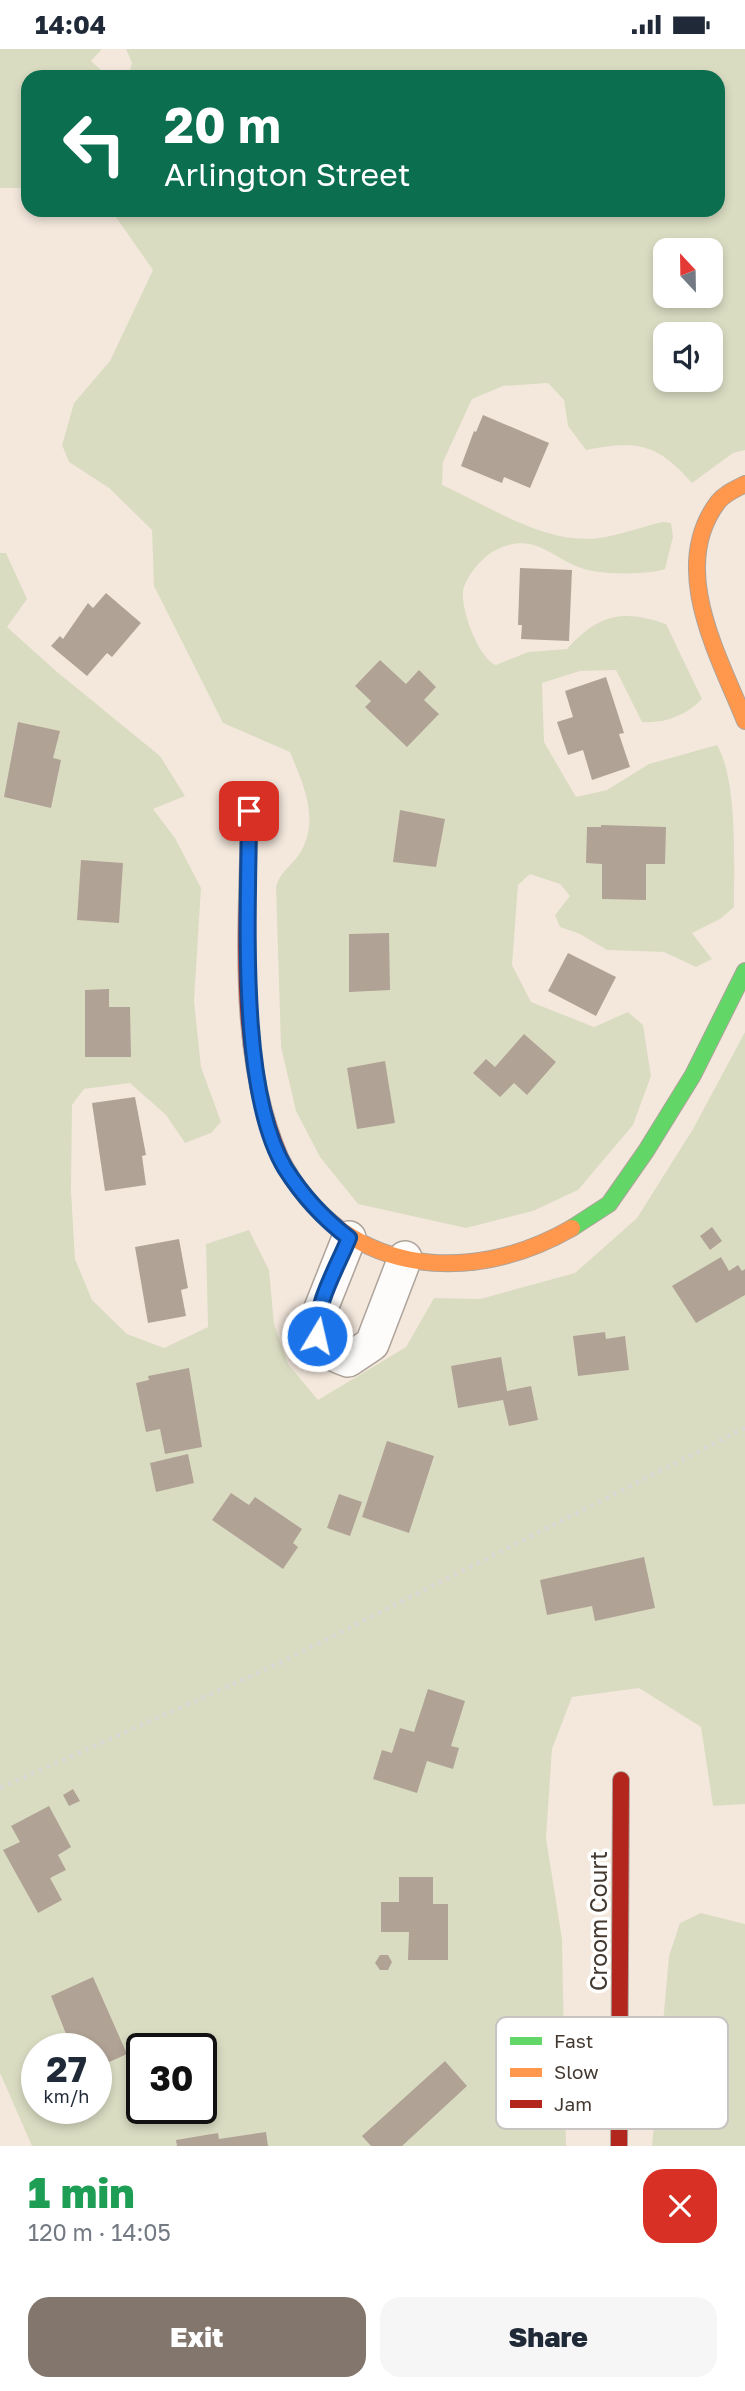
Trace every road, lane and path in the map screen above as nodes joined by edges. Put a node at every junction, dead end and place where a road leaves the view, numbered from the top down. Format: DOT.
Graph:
graph roads {
  1 [pos="745,484"];
  2 [pos="745,721"];
  3 [pos="249,811"];
  4 [pos="745,971"];
  5 [pos="349,1238"];
  6 [pos="405,1258"];
  7 [pos="745,1428"];
  8 [pos="621,1780"];
  9 [pos="0,1788"];
  10 [pos="620,2017"];
  1 -- 2 [label="street"];
  3 -- 5 [label="street"];
  4 -- 6 [label="street"];
  5 -- 6 [label="street"];
  5 -- 6 [label="street"];
  7 -- 9 [label="path"];
  8 -- 10 [label="street, Croom Court"];
}
